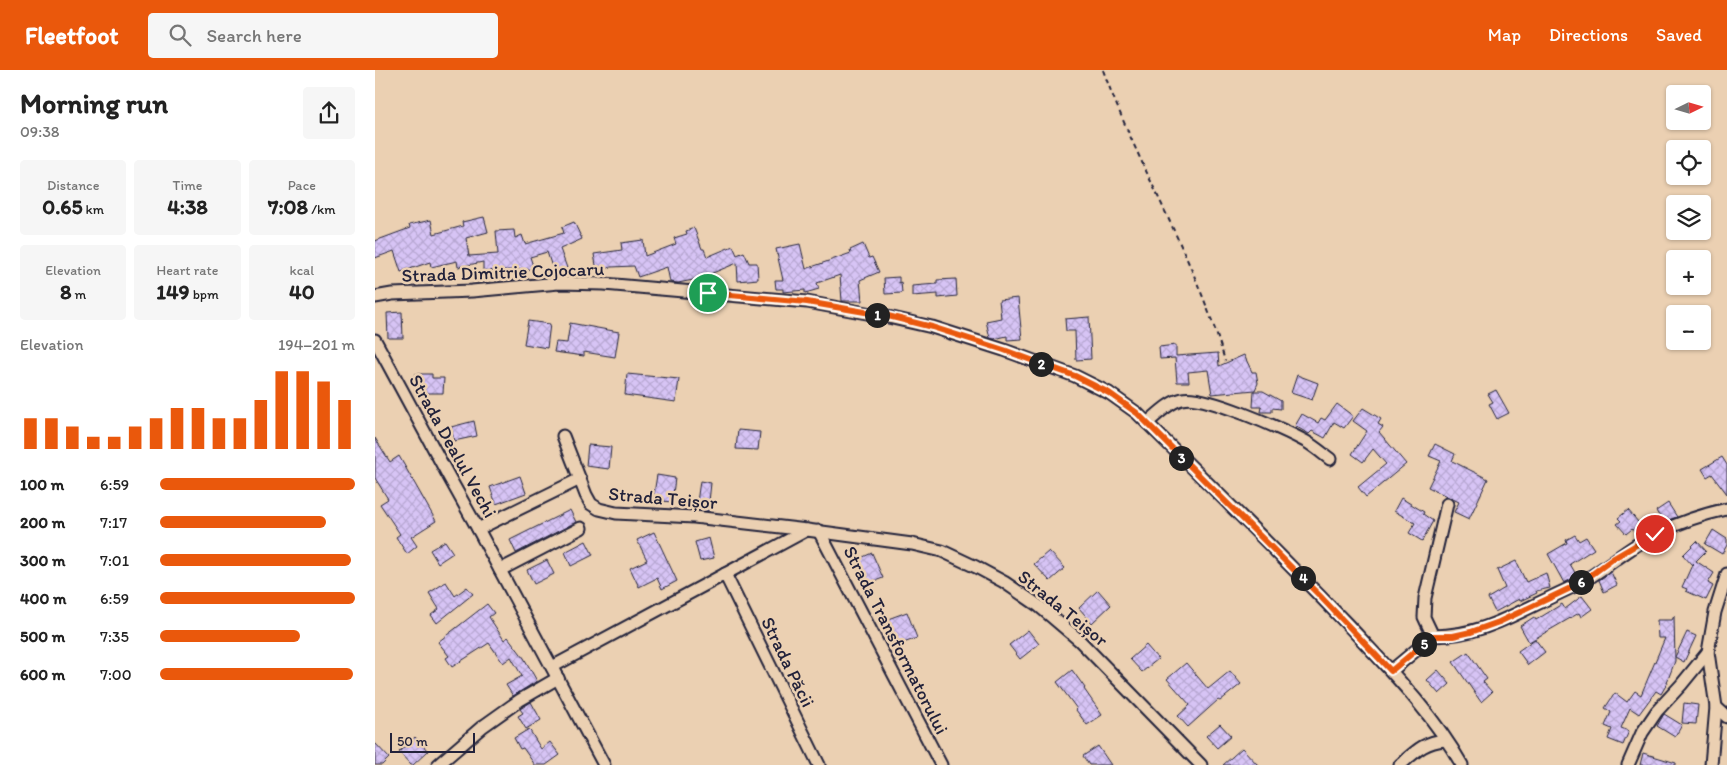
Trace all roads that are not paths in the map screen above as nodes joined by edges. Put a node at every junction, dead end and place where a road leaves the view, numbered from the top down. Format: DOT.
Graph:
graph roads {
  1 [pos="375,297"];
  2 [pos="375,340"];
  3 [pos="1147,423"];
  4 [pos="563,436"];
  5 [pos="1330,459"];
  6 [pos="580,479"];
  7 [pos="1447,504"];
  8 [pos="1727,509"];
  9 [pos="479,528"];
  10 [pos="581,528"];
  11 [pos="813,531"];
  12 [pos="500,570"];
  13 [pos="725,574"];
  14 [pos="1727,574"];
  15 [pos="1433,636"];
  16 [pos="1708,652"];
  17 [pos="552,667"];
  18 [pos="1391,671"];
  19 [pos="559,678"];
  20 [pos="1715,707"];
  21 [pos="1727,717"];
  22 [pos="1432,721"];
  23 [pos="1445,740"];
  24 [pos="1422,746"];
  25 [pos="438,765"];
  26 [pos="604,765"];
  27 [pos="819,765"];
  28 [pos="941,765"];
  29 [pos="1201,765"];
  30 [pos="1400,765"];
  31 [pos="1462,765"];
  32 [pos="1628,765"];
  33 [pos="1711,765"];
  1 -- 3 [label="street, Strada Dimitrie Cojocaru"];
  2 -- 9 [label="street, Strada Dealul Vechi"];
  3 -- 5 [label="street"];
  3 -- 18 [label="street, Strada Dimitrie Cojocaru"];
  4 -- 6 [label="street, Strada Teișor"];
  6 -- 9 [label="street"];
  6 -- 11 [label="street, Strada Teișor"];
  7 -- 15 [label="street"];
  8 -- 15 [label="street"];
  9 -- 12 [label="street, Strada Dealul Vechi"];
  10 -- 12 [label="street"];
  11 -- 13 [label="street"];
  11 -- 28 [label="street, Strada Transformatorului"];
  11 -- 29 [label="street, Strada Teișor"];
  12 -- 17 [label="street, Strada Dealul Vechi"];
  13 -- 17 [label="street"];
  13 -- 27 [label="street, Strada Păcii"];
  14 -- 16 [label="street"];
  15 -- 18 [label="street"];
  16 -- 20 [label="street"];
  16 -- 32 [label="street"];
  17 -- 19 [label="street, Strada Dealul Vechi"];
  18 -- 22 [label="street, Strada Dimitrie Cojocaru"];
  19 -- 25 [label="street"];
  19 -- 26 [label="street, Strada Dealul Vechi"];
  20 -- 21 [label="street"];
  20 -- 33 [label="street"];
  22 -- 23 [label="street, Strada Dimitrie Cojocaru"];
  22 -- 24 [label="street"];
  23 -- 24 [label="street"];
  23 -- 31 [label="street, Strada Dimitrie Cojocaru"];
  24 -- 30 [label="street"];
}
